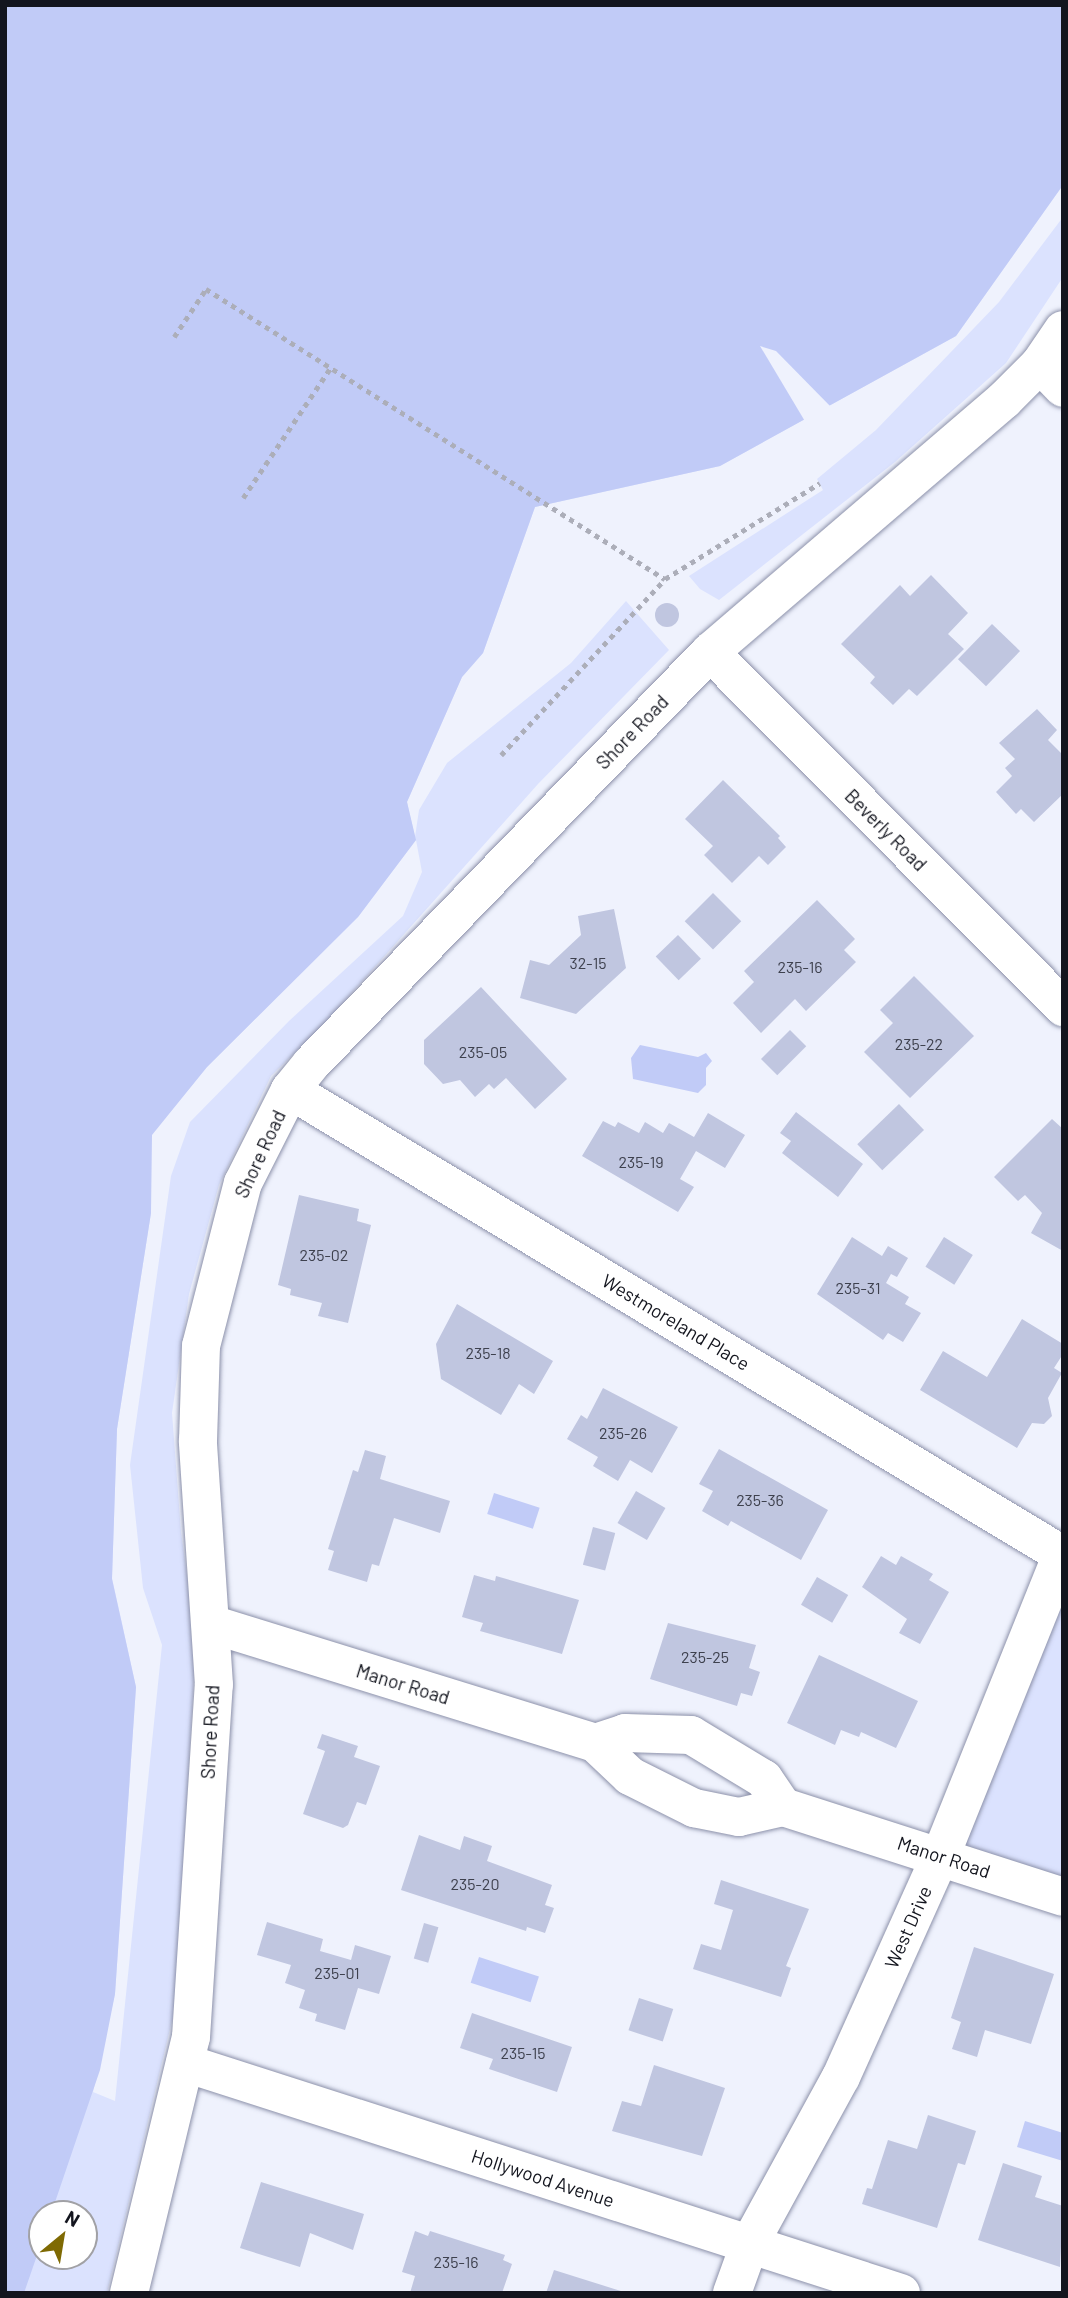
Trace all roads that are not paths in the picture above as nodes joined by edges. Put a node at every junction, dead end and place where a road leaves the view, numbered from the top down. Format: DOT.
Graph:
graph roads {
  1 [pos="1063,330"];
  2 [pos="1051,376"];
  3 [pos="710,652"];
  4 [pos="1063,1007"];
  5 [pos="290,1090"];
  6 [pos="1062,1553"];
  7 [pos="211,1624"];
  8 [pos="595,1743"];
  9 [pos="783,1807"];
  10 [pos="941,1855"];
  11 [pos="1063,1897"];
  12 [pos="185,2063"];
  13 [pos="750,2243"];
  14 [pos="129,2293"];
  15 [pos="732,2293"];
  16 [pos="901,2293"];
  1 -- 2 [label="street, Shore Road"];
  2 -- 3 [label="street, Shore Road"];
  3 -- 4 [label="street, Beverly Road"];
  3 -- 5 [label="street, Shore Road"];
  5 -- 6 [label="street, Westmoreland Place"];
  5 -- 7 [label="street, Shore Road"];
  6 -- 10 [label="street, West Drive"];
  7 -- 8 [label="street, Manor Road"];
  7 -- 12 [label="street, Shore Road"];
  8 -- 9 [label="street, Manor Road"];
  8 -- 9 [label="street"];
  9 -- 10 [label="street, Manor Road"];
  10 -- 11 [label="street, Manor Road"];
  10 -- 13 [label="street, West Drive"];
  12 -- 13 [label="street, Hollywood Avenue"];
  12 -- 14 [label="street, Shore Road"];
  13 -- 15 [label="street, West Drive"];
  13 -- 16 [label="street, Hollywood Avenue"];
}
